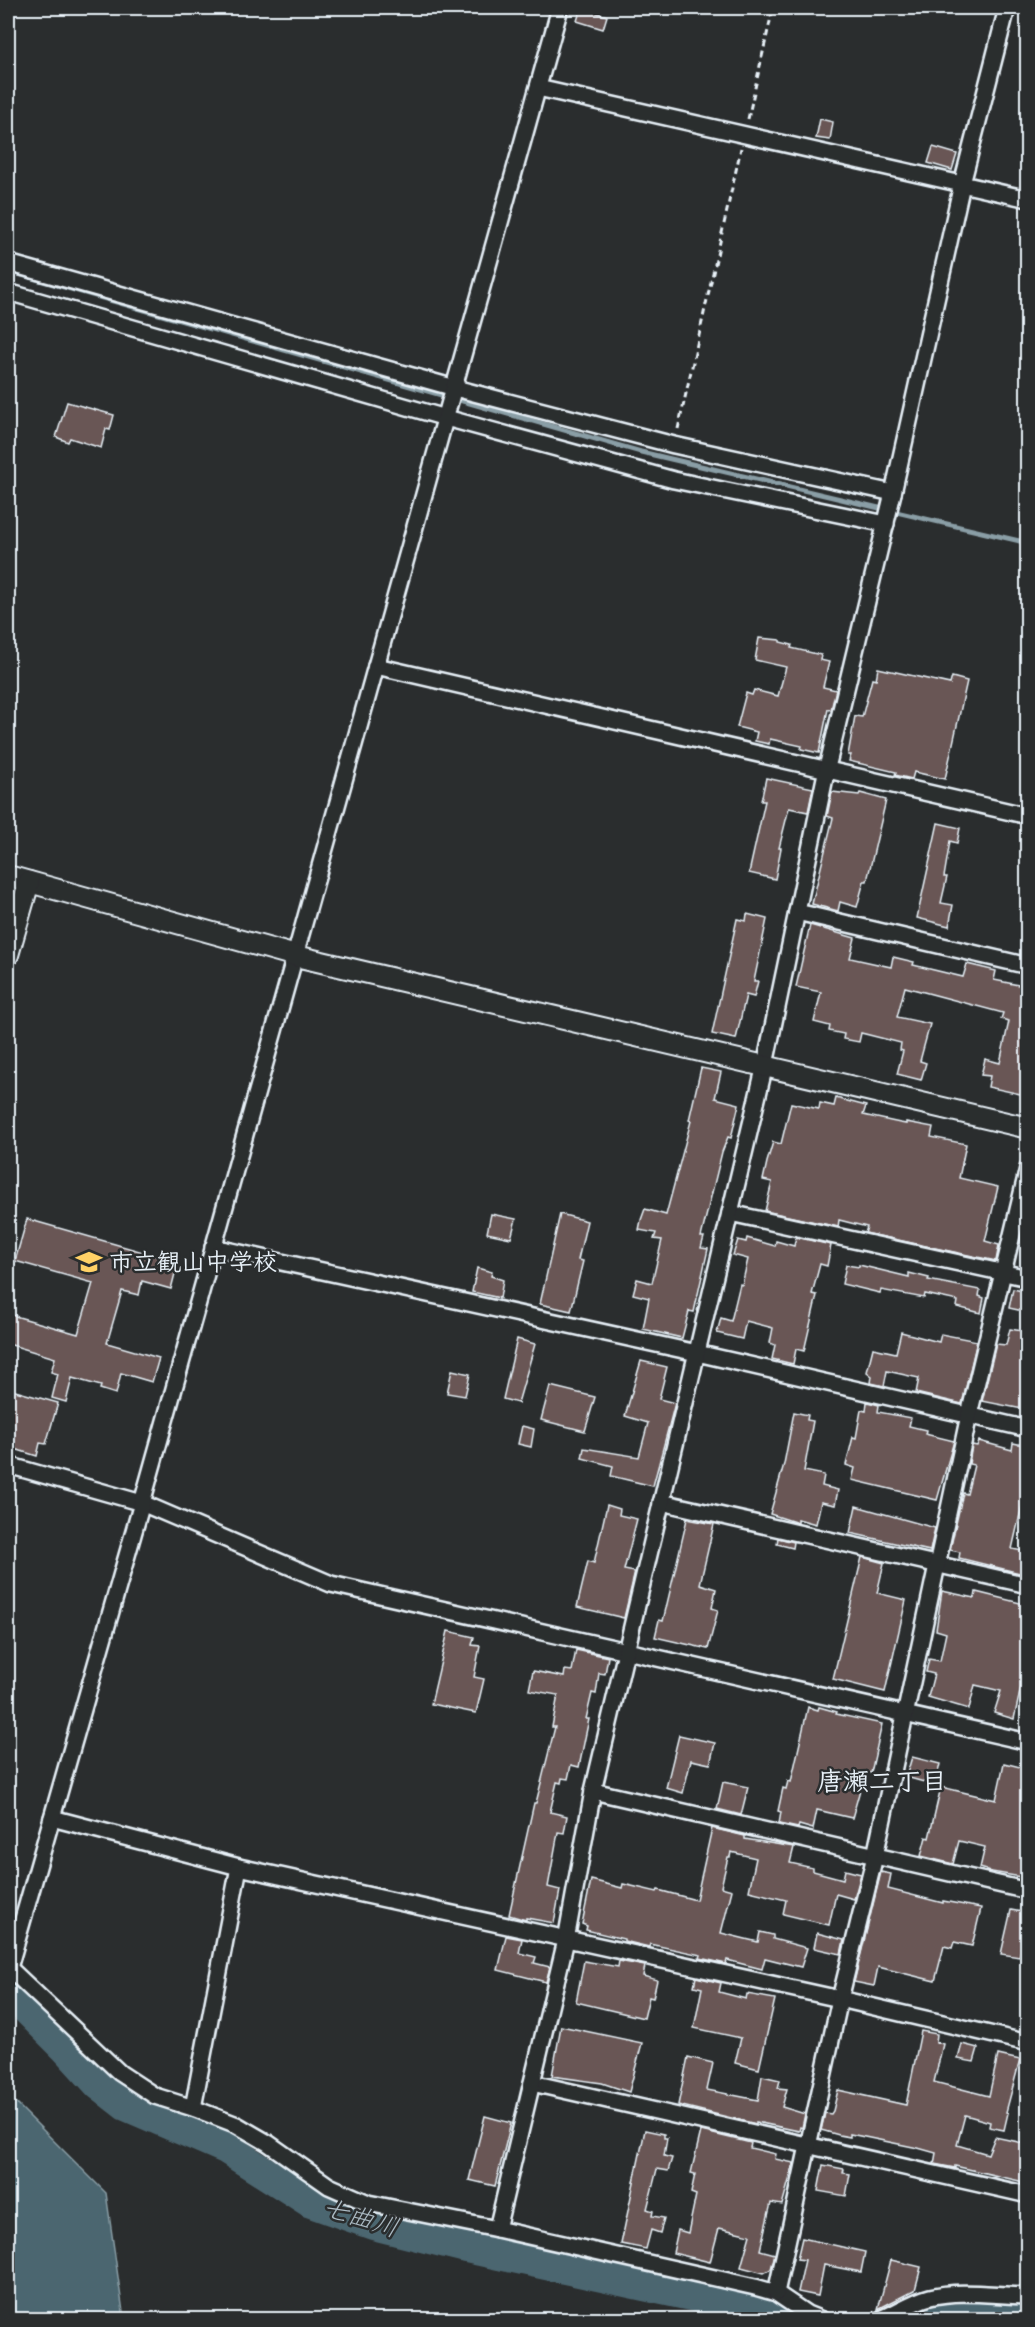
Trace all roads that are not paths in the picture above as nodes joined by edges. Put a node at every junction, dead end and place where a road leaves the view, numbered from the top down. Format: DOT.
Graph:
graph roads {
  1 [pos="560,8"];
  2 [pos="1007,8"];
  3 [pos="538,88"];
  4 [pos="962,184"];
  5 [pos="1028,200"];
  6 [pos="8,263"];
  7 [pos="8,292"];
  8 [pos="455,388"];
  9 [pos="446,418"];
  10 [pos="893,493"];
  11 [pos="886,524"];
  12 [pos="376,666"];
  13 [pos="827,768"];
  14 [pos="1028,816"];
  15 [pos="8,876"];
  16 [pos="28,882"];
  17 [pos="797,912"];
  18 [pos="8,955"];
  19 [pos="296,957"];
  20 [pos="1028,966"];
  21 [pos="765,1065"];
  22 [pos="1028,1128"];
  23 [pos="1028,1168"];
  24 [pos="730,1213"];
  25 [pos="213,1247"];
  26 [pos="1004,1273"];
  27 [pos="1028,1278"];
  28 [pos="697,1353"];
  29 [pos="969,1415"];
  30 [pos="1028,1429"];
  31 [pos="8,1465"];
  32 [pos="661,1502"];
  33 [pos="142,1503"];
  34 [pos="938,1565"];
  35 [pos="1028,1585"];
  36 [pos="626,1651"];
  37 [pos="905,1714"];
  38 [pos="1028,1742"];
  39 [pos="593,1791"];
  40 [pos="52,1818"];
  41 [pos="875,1856"];
  42 [pos="239,1867"];
  43 [pos="1028,1891"];
  44 [pos="566,1940"];
  45 [pos="8,1967"];
  46 [pos="840,1999"];
  47 [pos="1028,2043"];
  48 [pos="532,2083"];
  49 [pos="193,2108"];
  50 [pos="809,2146"];
  51 [pos="1028,2196"];
  52 [pos="497,2229"];
  53 [pos="776,2293"];
  54 [pos="1028,2296"];
  55 [pos="822,2319"];
  56 [pos="879,2319"];
  1 -- 3 [label="street"];
  2 -- 4 [label="street"];
  3 -- 4 [label="street"];
  3 -- 8 [label="street"];
  4 -- 5 [label="street"];
  4 -- 10 [label="street"];
  6 -- 8 [label="street"];
  7 -- 9 [label="street"];
  8 -- 9 [label="street"];
  8 -- 10 [label="street"];
  9 -- 11 [label="street"];
  9 -- 12 [label="street"];
  10 -- 11 [label="street"];
  11 -- 13 [label="street"];
  12 -- 13 [label="street"];
  12 -- 19 [label="street"];
  13 -- 14 [label="street"];
  13 -- 17 [label="street"];
  15 -- 16 [label="street"];
  16 -- 18 [label="street"];
  16 -- 19 [label="street"];
  17 -- 20 [label="street"];
  17 -- 21 [label="street"];
  19 -- 21 [label="street"];
  19 -- 25 [label="street"];
  21 -- 22 [label="street"];
  21 -- 24 [label="street"];
  23 -- 26 [label="street"];
  24 -- 26 [label="street"];
  24 -- 28 [label="street"];
  25 -- 28 [label="street"];
  25 -- 33 [label="street"];
  26 -- 27 [label="street"];
  26 -- 29 [label="street"];
  28 -- 29 [label="street"];
  28 -- 32 [label="street"];
  29 -- 30 [label="street"];
  29 -- 34 [label="street"];
  31 -- 33 [label="street"];
  32 -- 34 [label="street"];
  32 -- 36 [label="street"];
  33 -- 36 [label="street"];
  33 -- 40 [label="street"];
  34 -- 35 [label="street"];
  34 -- 37 [label="street"];
  36 -- 37 [label="street"];
  36 -- 39 [label="street"];
  37 -- 38 [label="street"];
  37 -- 41 [label="street"];
  39 -- 41 [label="street"];
  39 -- 44 [label="street"];
  40 -- 42 [label="street"];
  40 -- 45 [label="street"];
  41 -- 43 [label="street"];
  41 -- 46 [label="street"];
  42 -- 44 [label="street"];
  42 -- 49 [label="street"];
  44 -- 46 [label="street"];
  44 -- 48 [label="street"];
  45 -- 49 [label="street"];
  46 -- 47 [label="street"];
  46 -- 50 [label="street"];
  48 -- 50 [label="street"];
  48 -- 52 [label="street"];
  49 -- 52 [label="street"];
  50 -- 51 [label="street"];
  50 -- 53 [label="street"];
  52 -- 53 [label="street"];
  53 -- 55 [label="street"];
  54 -- 56 [label="street"];
}
